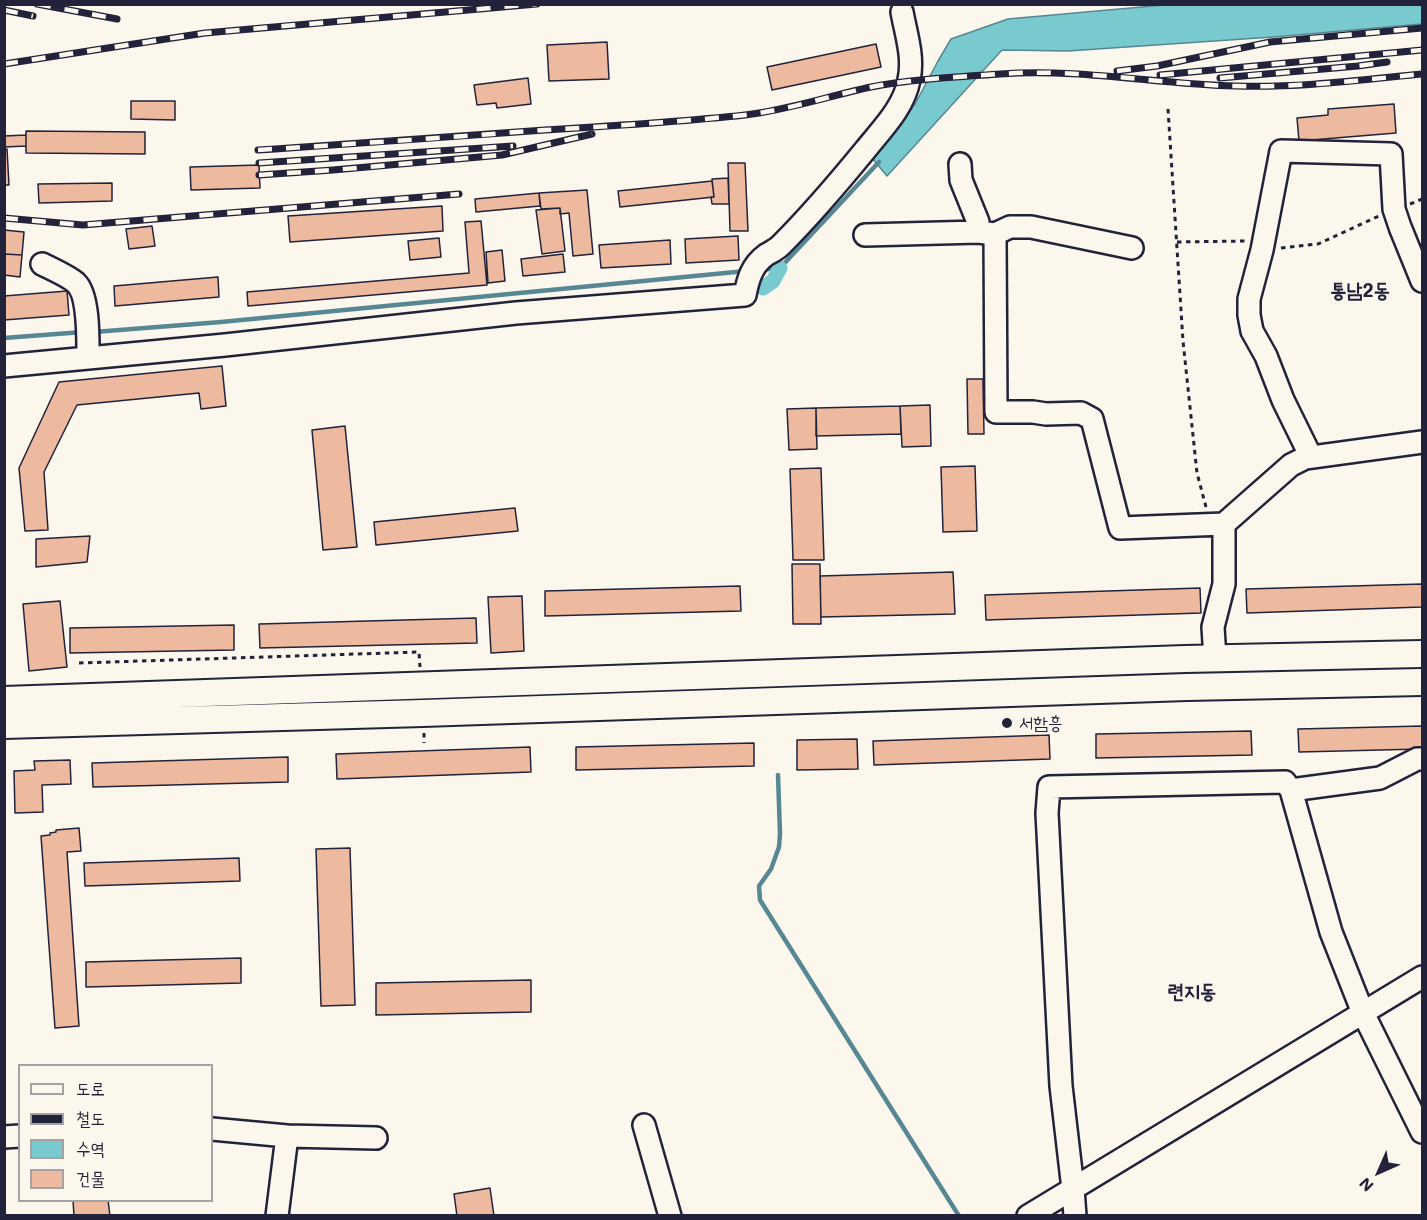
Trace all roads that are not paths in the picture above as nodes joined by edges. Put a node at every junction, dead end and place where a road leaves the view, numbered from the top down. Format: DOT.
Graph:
graph roads {
  1 [pos="902,12"];
  2 [pos="960,164"];
  3 [pos="986,233"];
  4 [pos="865,235"];
  5 [pos="1132,248"];
  6 [pos="42,264"];
  7 [pos="1422,281"];
  8 [pos="88,341"];
  9 [pos="4,366"];
  10 [pos="1422,442"];
  11 [pos="1311,457"];
  12 [pos="1217,524"];
  13 [pos="1422,654"];
  14 [pos="1185,659"];
  15 [pos="1215,659"];
  16 [pos="1422,682"];
  17 [pos="1187,687"];
  18 [pos="4,700"];
  19 [pos="4,725"];
  20 [pos="1422,759"];
  21 [pos="1291,790"];
  22 [pos="1422,977"];
  23 [pos="1363,1012"];
  24 [pos="644,1125"];
  25 [pos="213,1129"];
  26 [pos="1422,1132"];
  27 [pos="287,1136"];
  28 [pos="376,1138"];
  29 [pos="1073,1189"];
  30 [pos="277,1215"];
  31 [pos="670,1215"];
  32 [pos="1028,1215"];
  33 [pos="1075,1215"];
  1 -- 8 [label="street"];
  2 -- 3 [label="street"];
  3 -- 4 [label="street"];
  3 -- 5 [label="street"];
  3 -- 12 [label="street"];
  6 -- 8 [label="street"];
  7 -- 11 [label="street"];
  8 -- 9 [label="street"];
  10 -- 11 [label="street"];
  11 -- 12 [label="street"];
  12 -- 15 [label="street"];
  13 -- 15 [label="main road"];
  14 -- 15 [label="main road"];
  14 -- 17 [label="street"];
  14 -- 18 [label="main road"];
  16 -- 17 [label="main road"];
  17 -- 19 [label="main road"];
  20 -- 21 [label="street"];
  21 -- 23 [label="street"];
  21 -- 29 [label="street"];
  22 -- 23 [label="street"];
  23 -- 26 [label="street"];
  23 -- 29 [label="street"];
  24 -- 31 [label="street"];
  25 -- 27 [label="street"];
  27 -- 28 [label="street"];
  27 -- 30 [label="street"];
  29 -- 32 [label="street"];
  29 -- 33 [label="street"];
}
